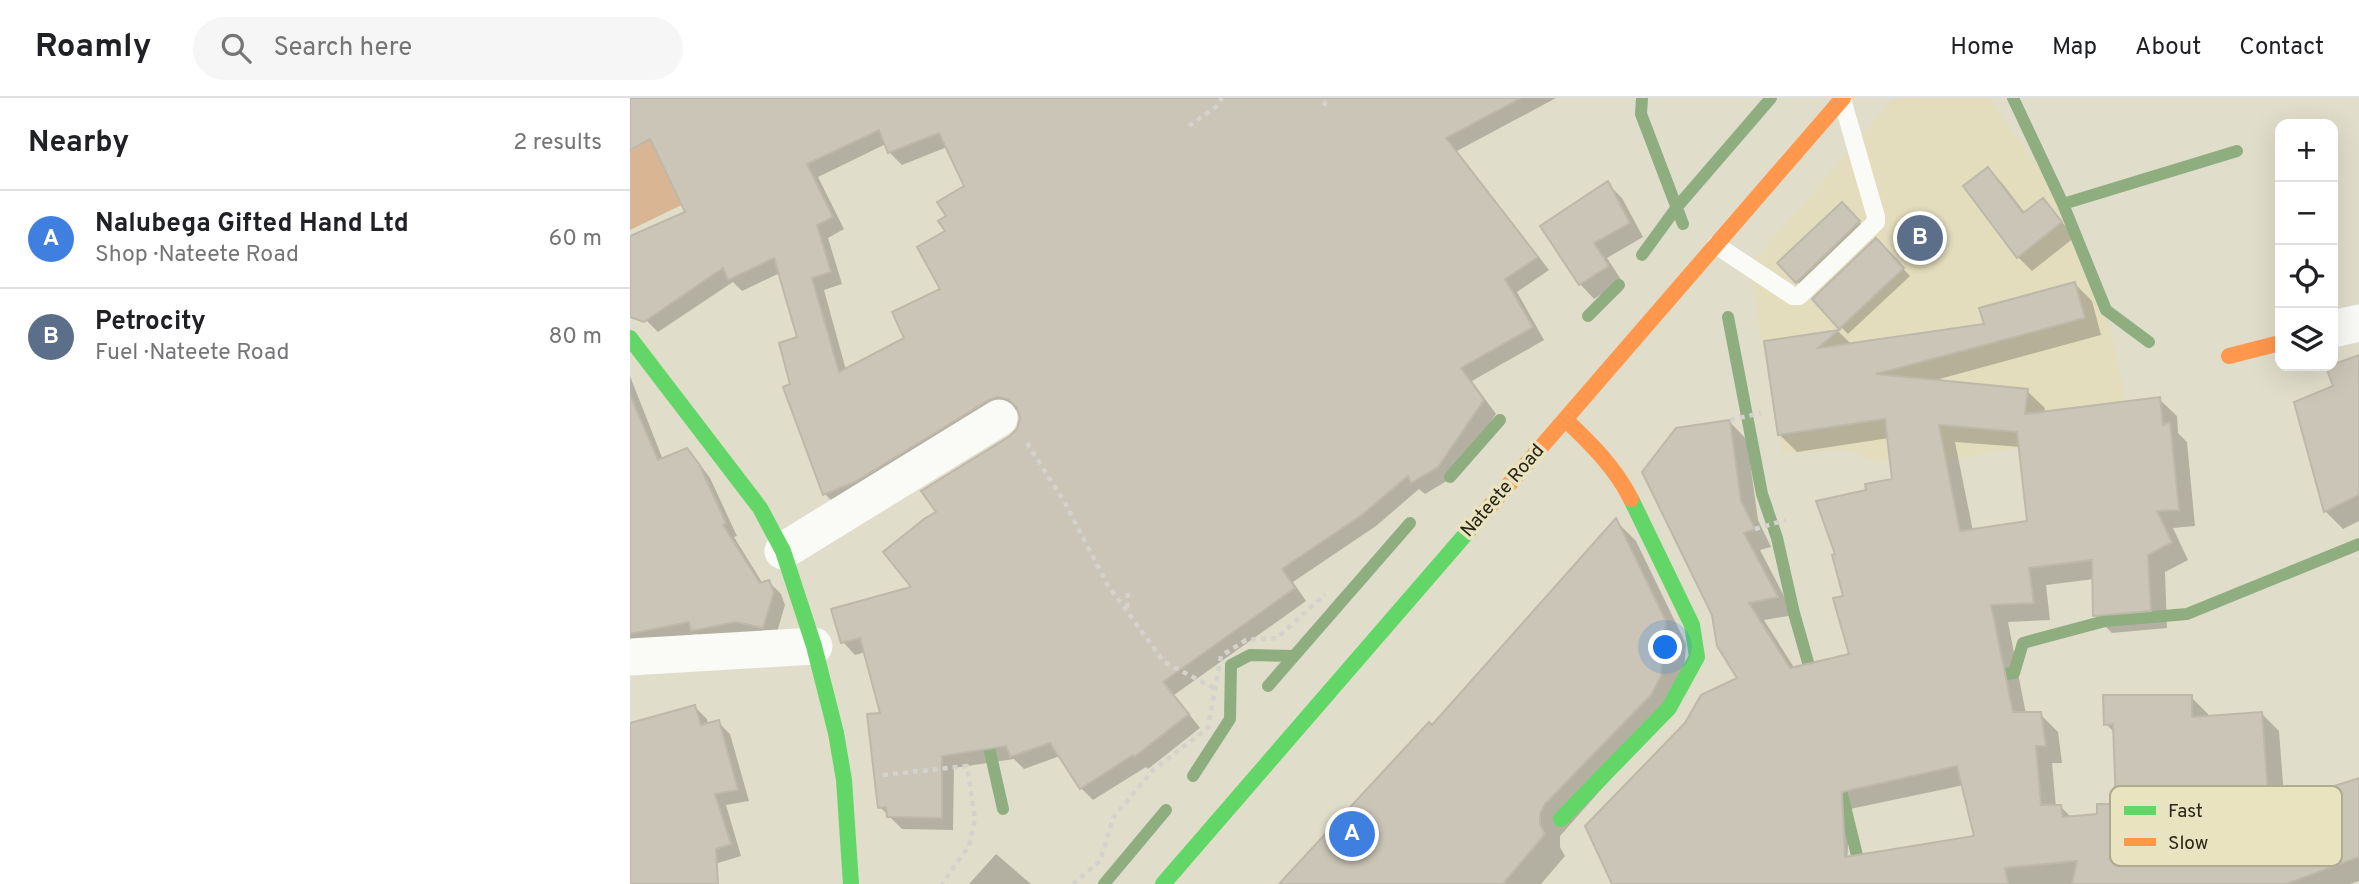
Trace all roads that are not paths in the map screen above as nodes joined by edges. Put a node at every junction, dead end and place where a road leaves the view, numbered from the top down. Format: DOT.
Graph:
graph roads {
  1 [pos="1843,98"];
  2 [pos="1716,245"];
  3 [pos="2359,323"];
  4 [pos="2338,328"];
  5 [pos="630,338"];
  6 [pos="2275,344"];
  7 [pos="2230,356"];
  8 [pos="999,418"];
  9 [pos="1565,419"];
  10 [pos="783,551"];
  11 [pos="814,646"];
  12 [pos="630,657"];
  13 [pos="1561,819"];
  14 [pos="851,884"];
  15 [pos="1163,884"];
  1 -- 2 [label="street, Nateete Road"];
  1 -- 2 [label="lane"];
  2 -- 9 [label="street, Nateete Road"];
  3 -- 4 [label="street"];
  5 -- 10 [label="street"];
  6 -- 7 [label="street"];
  8 -- 10 [label="street"];
  9 -- 13 [label="street"];
  9 -- 15 [label="street, Nateete Road"];
  10 -- 11 [label="street"];
  11 -- 12 [label="street"];
  11 -- 14 [label="street"];
}
